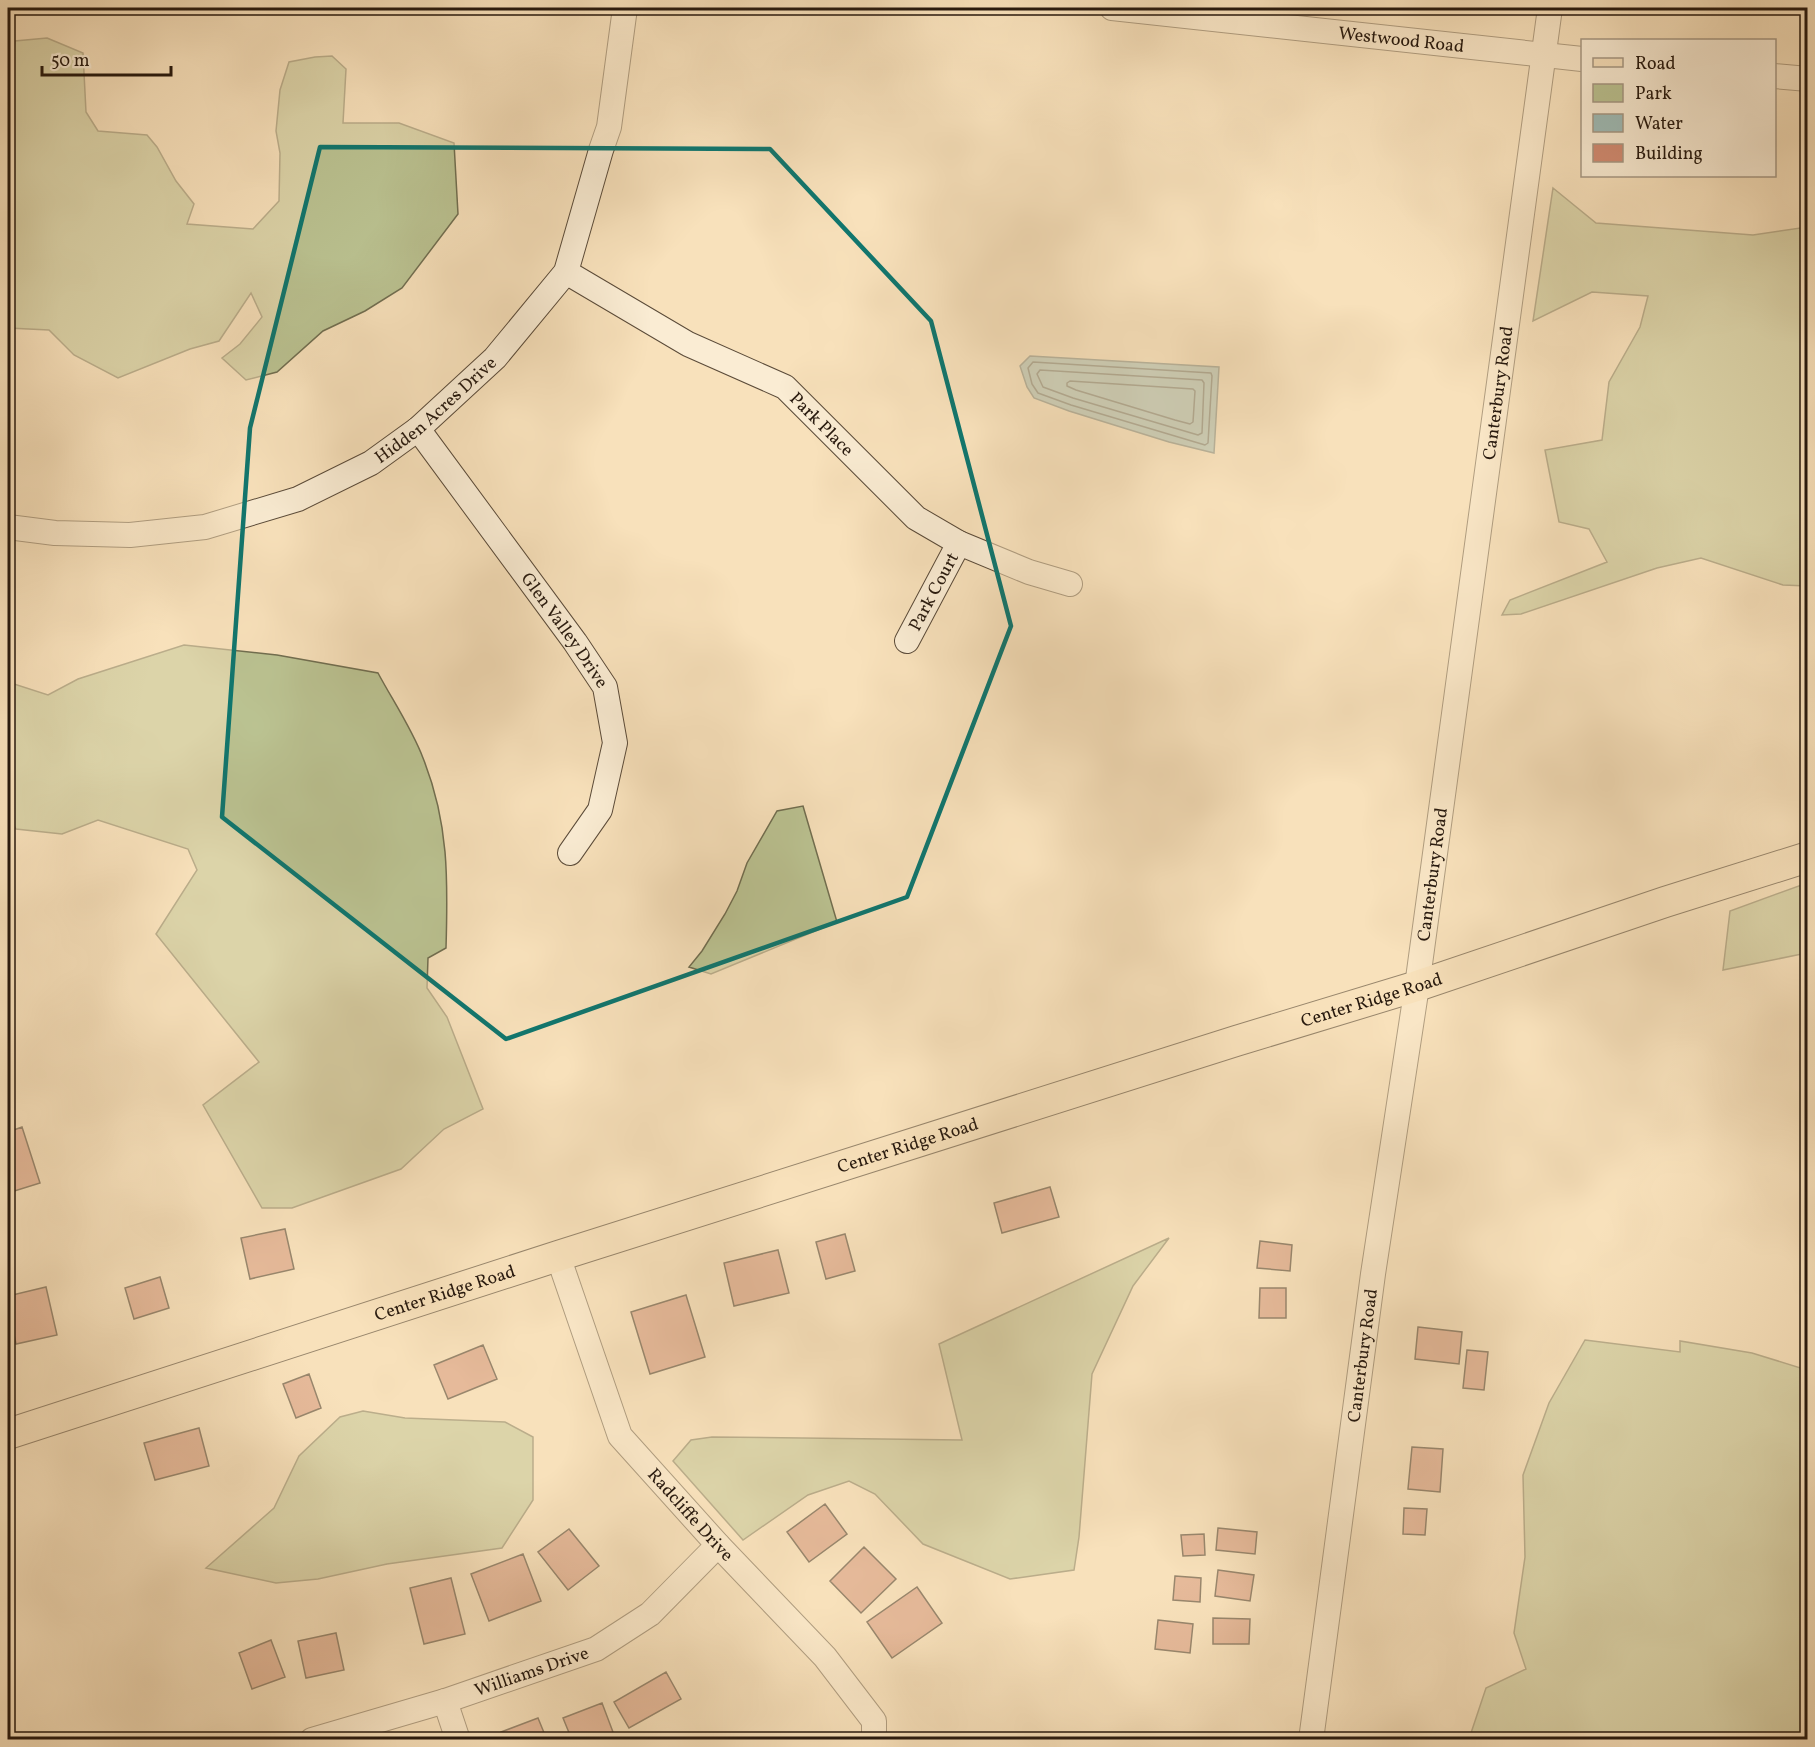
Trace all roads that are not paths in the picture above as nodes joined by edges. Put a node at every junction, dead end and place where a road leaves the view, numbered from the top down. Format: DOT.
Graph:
graph roads {
  1 [pos="625,8"];
  2 [pos="1112,8"];
  3 [pos="1550,8"];
  4 [pos="1544,55"];
  5 [pos="1581,59"];
  6 [pos="1776,76"];
  7 [pos="1808,80"];
  8 [pos="566,272"];
  9 [pos="418,429"];
  10 [pos="8,527"];
  11 [pos="959,543"];
  12 [pos="1070,584"];
  13 [pos="907,641"];
  14 [pos="570,853"];
  15 [pos="1808,857"];
  16 [pos="1417,986"];
  17 [pos="558,1256"];
  18 [pos="8,1434"];
  19 [pos="717,1545"];
  20 [pos="445,1701"];
  21 [pos="312,1740"];
  22 [pos="458,1740"];
  23 [pos="874,1740"];
  24 [pos="1311,1740"];
  1 -- 8 [label="street, Hidden Acres Drive"];
  2 -- 4 [label="street, Westwood Road"];
  3 -- 4 [label="street, Canterbury Road"];
  4 -- 5 [label="street, Westwood Road"];
  4 -- 16 [label="street, Canterbury Road"];
  6 -- 7 [label="street"];
  8 -- 9 [label="street, Hidden Acres Drive"];
  8 -- 11 [label="street, Park Place"];
  9 -- 10 [label="street, Hidden Acres Drive"];
  9 -- 14 [label="street, Glen Valley Drive"];
  11 -- 12 [label="street, Park Place"];
  11 -- 13 [label="street, Park Court"];
  15 -- 16 [label="main road, Center Ridge Road"];
  16 -- 17 [label="main road, Center Ridge Road"];
  16 -- 24 [label="street, Canterbury Road"];
  17 -- 18 [label="main road, Center Ridge Road"];
  17 -- 19 [label="street, Radcliffe Drive"];
  19 -- 20 [label="street, Williams Drive"];
  19 -- 23 [label="street, Radcliffe Drive"];
  20 -- 21 [label="street, Williams Drive"];
  20 -- 22 [label="street"];
}
